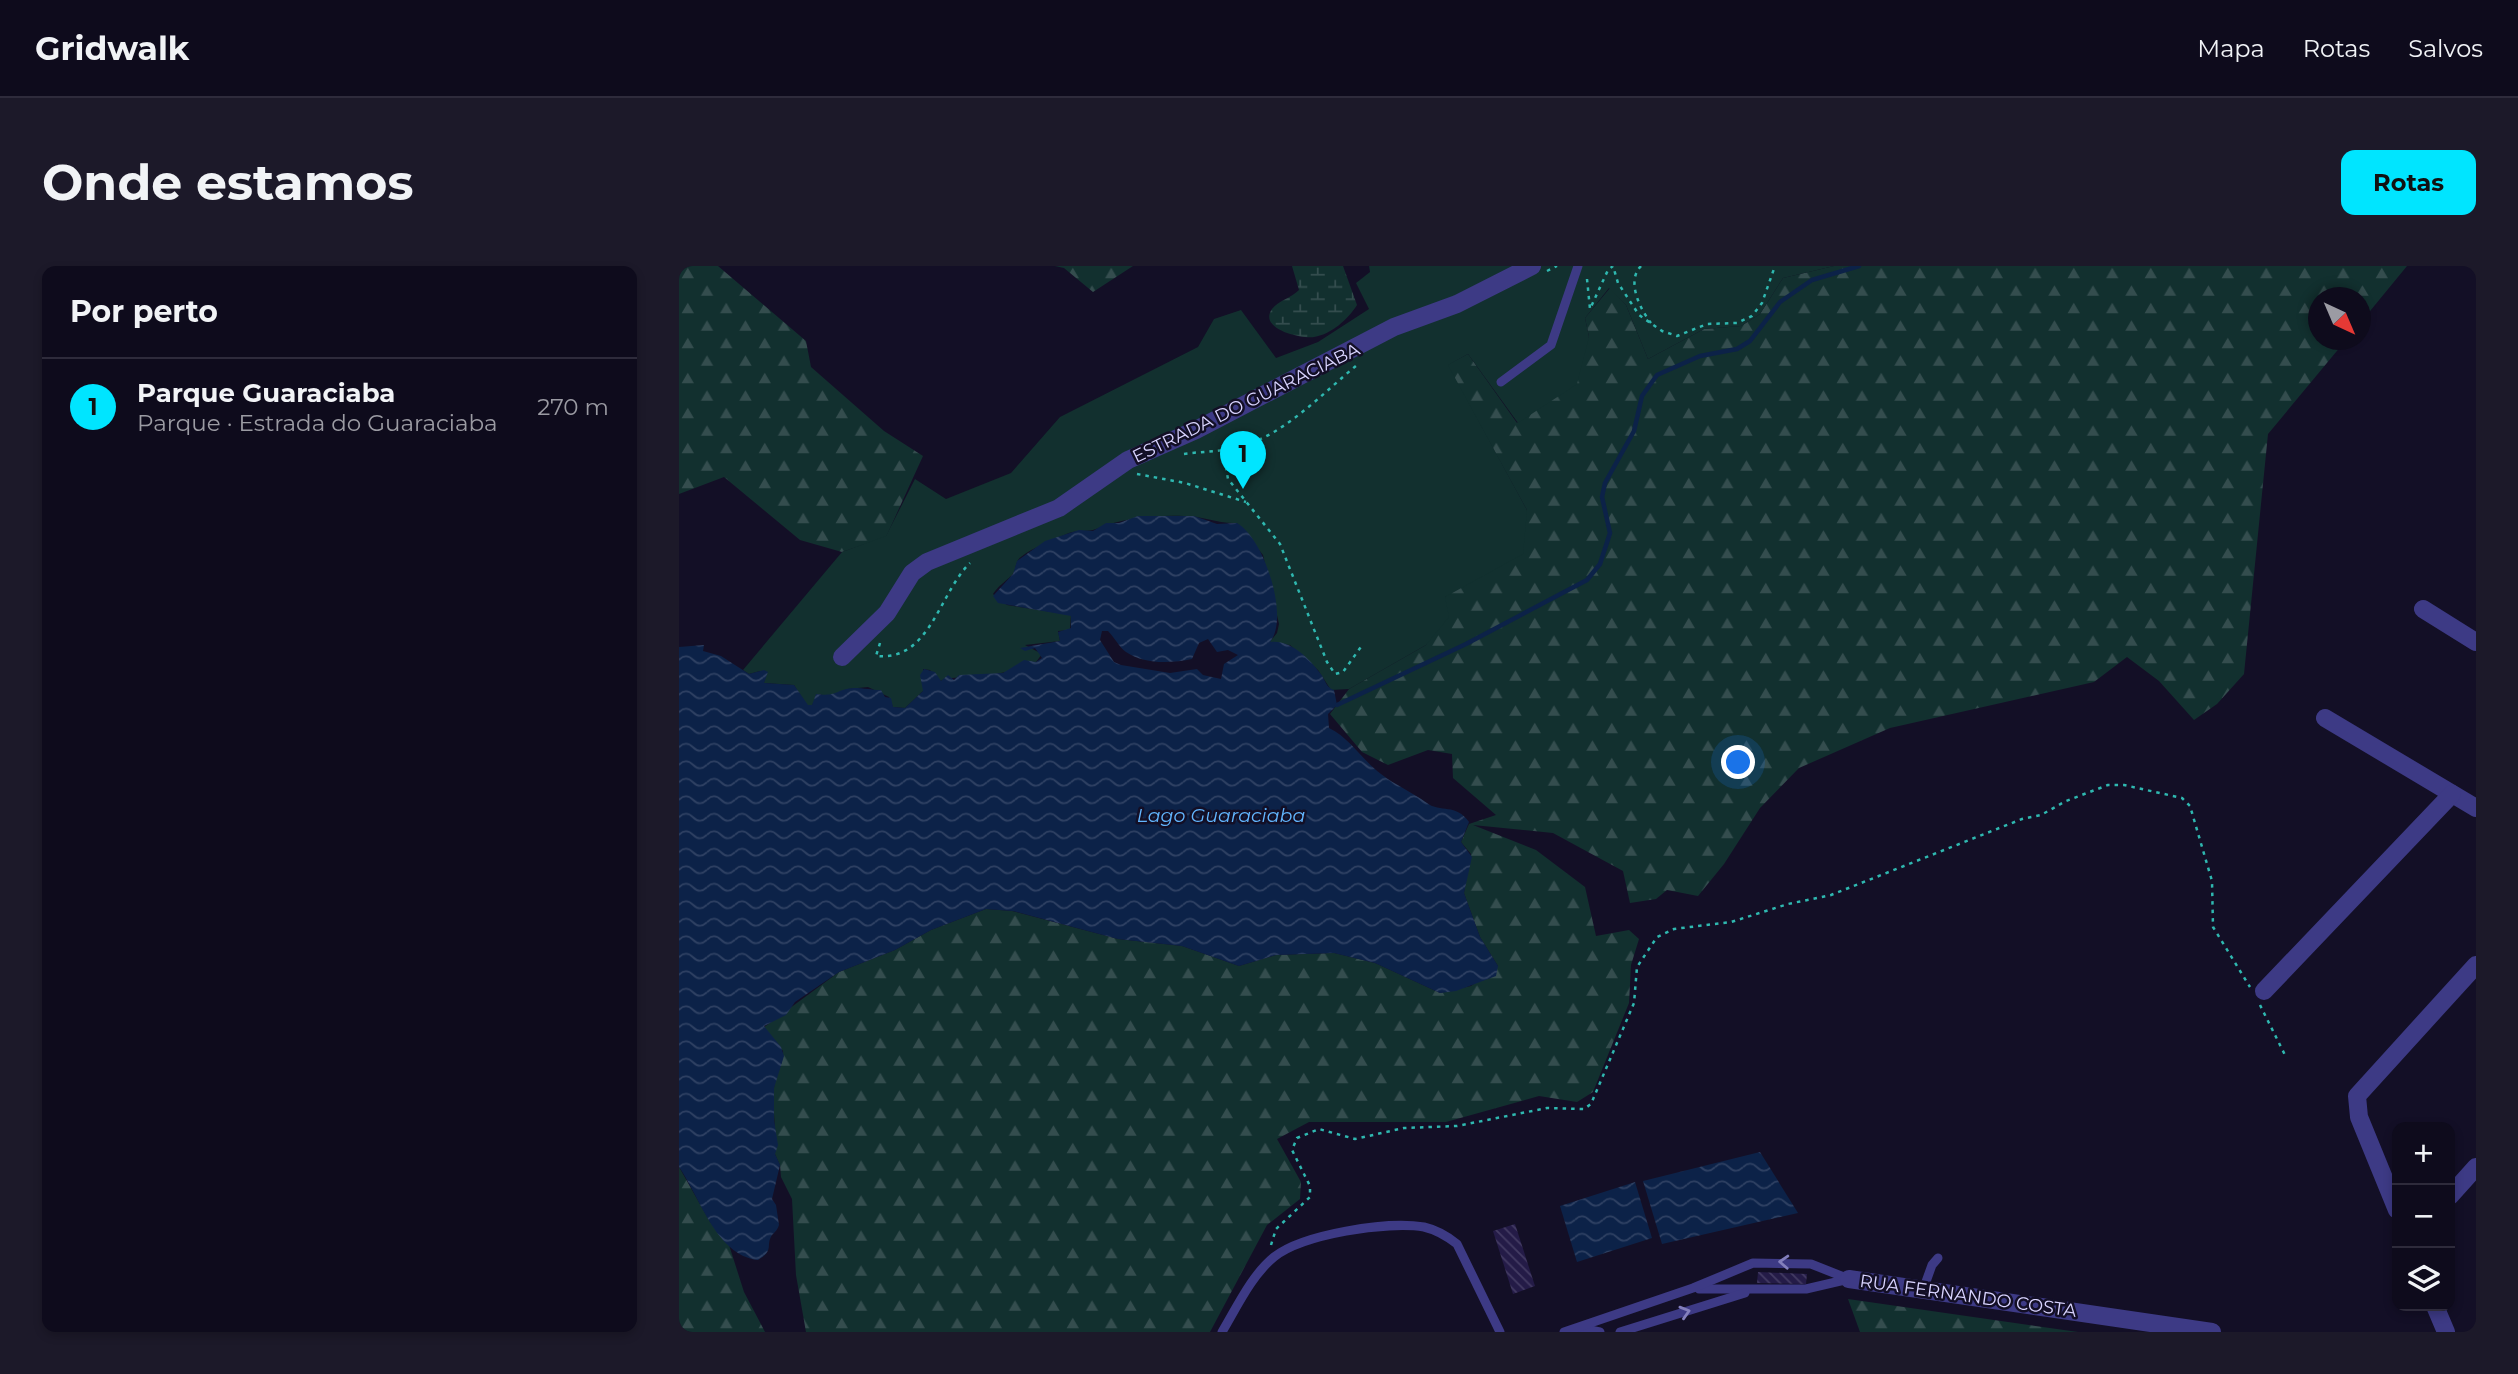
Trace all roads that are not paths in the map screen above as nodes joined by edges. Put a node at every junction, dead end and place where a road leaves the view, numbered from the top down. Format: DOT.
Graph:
graph roads {
  1 [pos="1577,268"];
  2 [pos="1539,269"];
  3 [pos="1501,382"];
  4 [pos="2423,609"];
  5 [pos="2476,642"];
  6 [pos="842,657"];
  7 [pos="2325,718"];
  8 [pos="2452,794"];
  9 [pos="2476,808"];
  10 [pos="2476,965"];
  11 [pos="2258,995"];
  12 [pos="2476,1167"];
  13 [pos="2455,1190"];
  14 [pos="2392,1197"];
  15 [pos="1938,1258"];
  16 [pos="1849,1279"];
  17 [pos="1693,1289"];
  18 [pos="1752,1290"];
  19 [pos="1923,1290"];
  20 [pos="2437,1311"];
  21 [pos="1578,1327"];
  22 [pos="1222,1332"];
  23 [pos="1500,1332"];
  24 [pos="1564,1332"];
  25 [pos="1600,1332"];
  26 [pos="1619,1332"];
  27 [pos="2212,1332"];
  28 [pos="2446,1332"];
  1 -- 3 [label="lane"];
  2 -- 6 [label="street, ESTRADA DO GUARACIABA"];
  4 -- 5 [label="street"];
  7 -- 8 [label="street"];
  8 -- 9 [label="street"];
  8 -- 11 [label="street"];
  10 -- 14 [label="street"];
  12 -- 13 [label="street"];
  15 -- 19 [label="lane"];
  16 -- 17 [label="lane, one-way"];
  16 -- 18 [label="lane"];
  16 -- 19 [label="street, RUA FERNANDO COSTA"];
  17 -- 18 [label="lane"];
  17 -- 21 [label="lane"];
  26 -- 18 [label="lane, one-way"];
  19 -- 27 [label="street, RUA FERNANDO COSTA"];
  20 -- 28 [label="street"];
  21 -- 24 [label="lane"];
  21 -- 25 [label="lane"];
  22 -- 23 [label="lane"];
}
